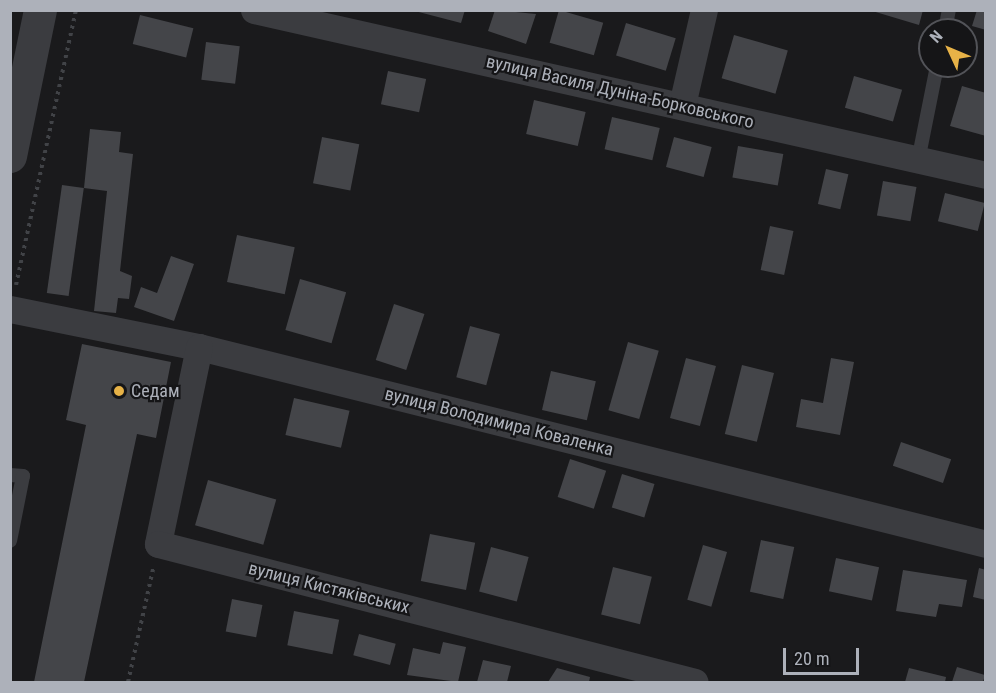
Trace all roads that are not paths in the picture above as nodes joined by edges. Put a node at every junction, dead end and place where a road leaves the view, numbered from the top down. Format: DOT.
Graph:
graph roads {
  1 [pos="40,10"];
  2 [pos="254,10"];
  3 [pos="704,10"];
  4 [pos="935,78"];
  5 [pos="682,105"];
  6 [pos="10,156"];
  7 [pos="918,161"];
  8 [pos="986,175"];
  9 [pos="11,309"];
  10 [pos="199,347"];
  11 [pos="10,475"];
  12 [pos="10,541"];
  13 [pos="986,544"];
  14 [pos="695,682"];
  1 -- 6 [label="street"];
  2 -- 5 [label="street, вулиця Василя Дуніна-Борковського"];
  3 -- 5 [label="street"];
  4 -- 7 [label="lane"];
  5 -- 7 [label="street, вулиця Василя Дуніна-Борковського"];
  7 -- 8 [label="street, вулиця Василя Дуніна-Борковського"];
  9 -- 10 [label="street, вулиця Володимира Коваленка"];
  10 -- 13 [label="street, вулиця Володимира Коваленка"];
  10 -- 14 [label="street, вулиця Кистяківських"];
  11 -- 12 [label="lane"];
}
